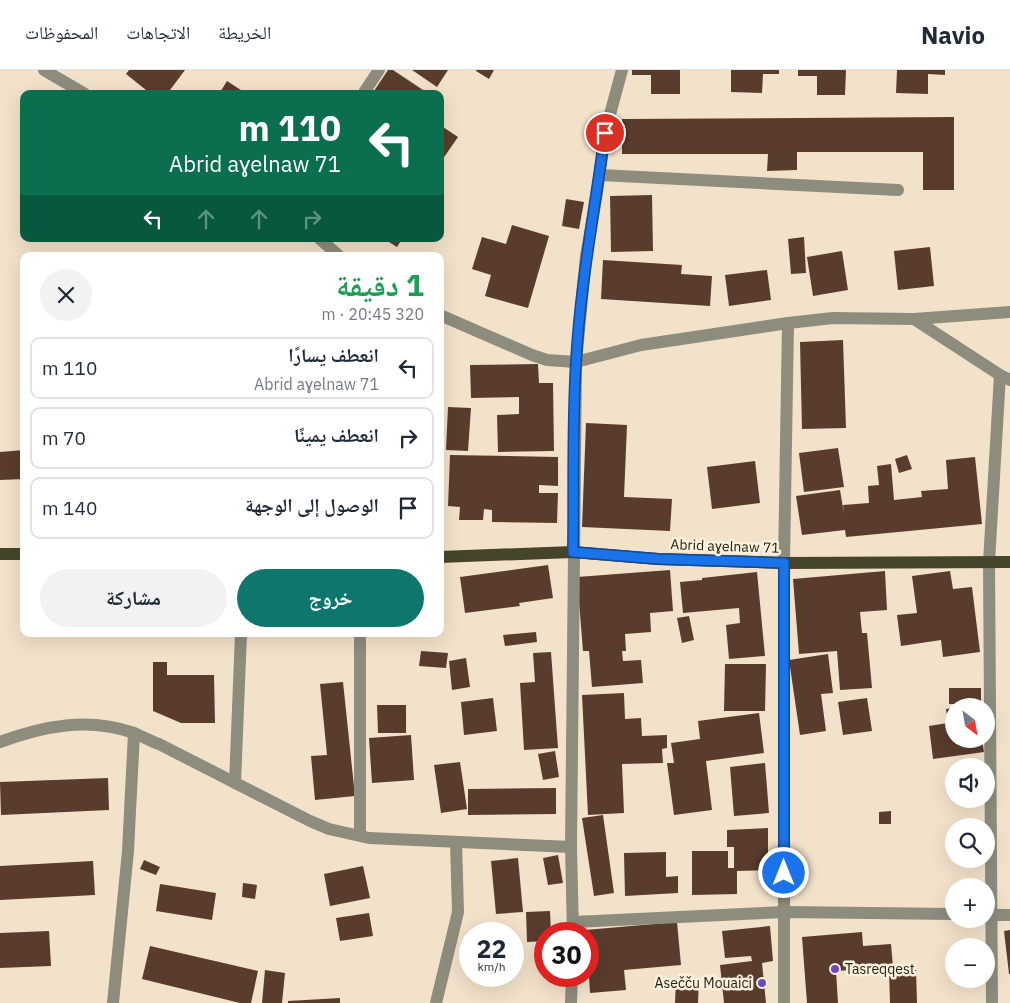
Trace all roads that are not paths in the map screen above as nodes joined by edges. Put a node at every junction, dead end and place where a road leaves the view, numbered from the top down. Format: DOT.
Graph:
graph roads {
  1 [pos="44,70"];
  2 [pos="378,70"];
  3 [pos="622,70"];
  4 [pos="78,90"];
  5 [pos="365,90"];
  6 [pos="600,175"];
  7 [pos="898,190"];
  8 [pos="323,242"];
  9 [pos="335,252"];
  10 [pos="1010,312"];
  11 [pos="444,317"];
  12 [pos="914,319"];
  13 [pos="788,323"];
  14 [pos="576,362"];
  15 [pos="1005,377"];
  16 [pos="573,552"];
  17 [pos="0,554"];
  18 [pos="20,554"];
  19 [pos="444,557"];
  20 [pos="989,562"];
  21 [pos="1010,562"];
  22 [pos="784,563"];
  23 [pos="242,637"];
  24 [pos="360,637"];
  25 [pos="134,733"];
  26 [pos="0,742"];
  27 [pos="235,783"];
  28 [pos="360,835"];
  29 [pos="456,842"];
  30 [pos="571,847"];
  31 [pos="989,878"];
  32 [pos="784,912"];
  33 [pos="945,914"];
  34 [pos="995,915"];
  35 [pos="1010,915"];
  36 [pos="573,922"];
  37 [pos="599,926"];
  38 [pos="989,928"];
  39 [pos="572,987"];
  40 [pos="113,1003"];
  41 [pos="436,1003"];
  42 [pos="571,1003"];
  43 [pos="784,1003"];
  44 [pos="992,1003"];
  1 -- 4 [label="street"];
  2 -- 5 [label="street"];
  3 -- 6 [label="street"];
  6 -- 7 [label="street"];
  6 -- 14 [label="street"];
  8 -- 9 [label="street"];
  10 -- 12 [label="street"];
  11 -- 14 [label="street"];
  12 -- 13 [label="street"];
  12 -- 15 [label="street"];
  13 -- 14 [label="street"];
  13 -- 22 [label="street"];
  14 -- 16 [label="street"];
  15 -- 20 [label="street"];
  16 -- 19 [label="main road, Abrid aɣelnaw 71"];
  16 -- 22 [label="main road, Abrid aɣelnaw 71"];
  16 -- 30 [label="street"];
  17 -- 18 [label="main road"];
  20 -- 21 [label="main road, Abrid aɣelnaw 71"];
  20 -- 22 [label="main road, Abrid aɣelnaw 71"];
  20 -- 31 [label="street"];
  22 -- 32 [label="street"];
  23 -- 27 [label="street"];
  24 -- 28 [label="street"];
  25 -- 26 [label="street"];
  25 -- 27 [label="street"];
  25 -- 40 [label="street"];
  27 -- 28 [label="street"];
  28 -- 29 [label="street"];
  29 -- 30 [label="street"];
  29 -- 41 [label="street"];
  30 -- 36 [label="street"];
  32 -- 33 [label="street"];
  32 -- 37 [label="street"];
  32 -- 43 [label="street"];
  34 -- 35 [label="street"];
  38 -- 44 [label="street"];
  39 -- 42 [label="street"];
}
